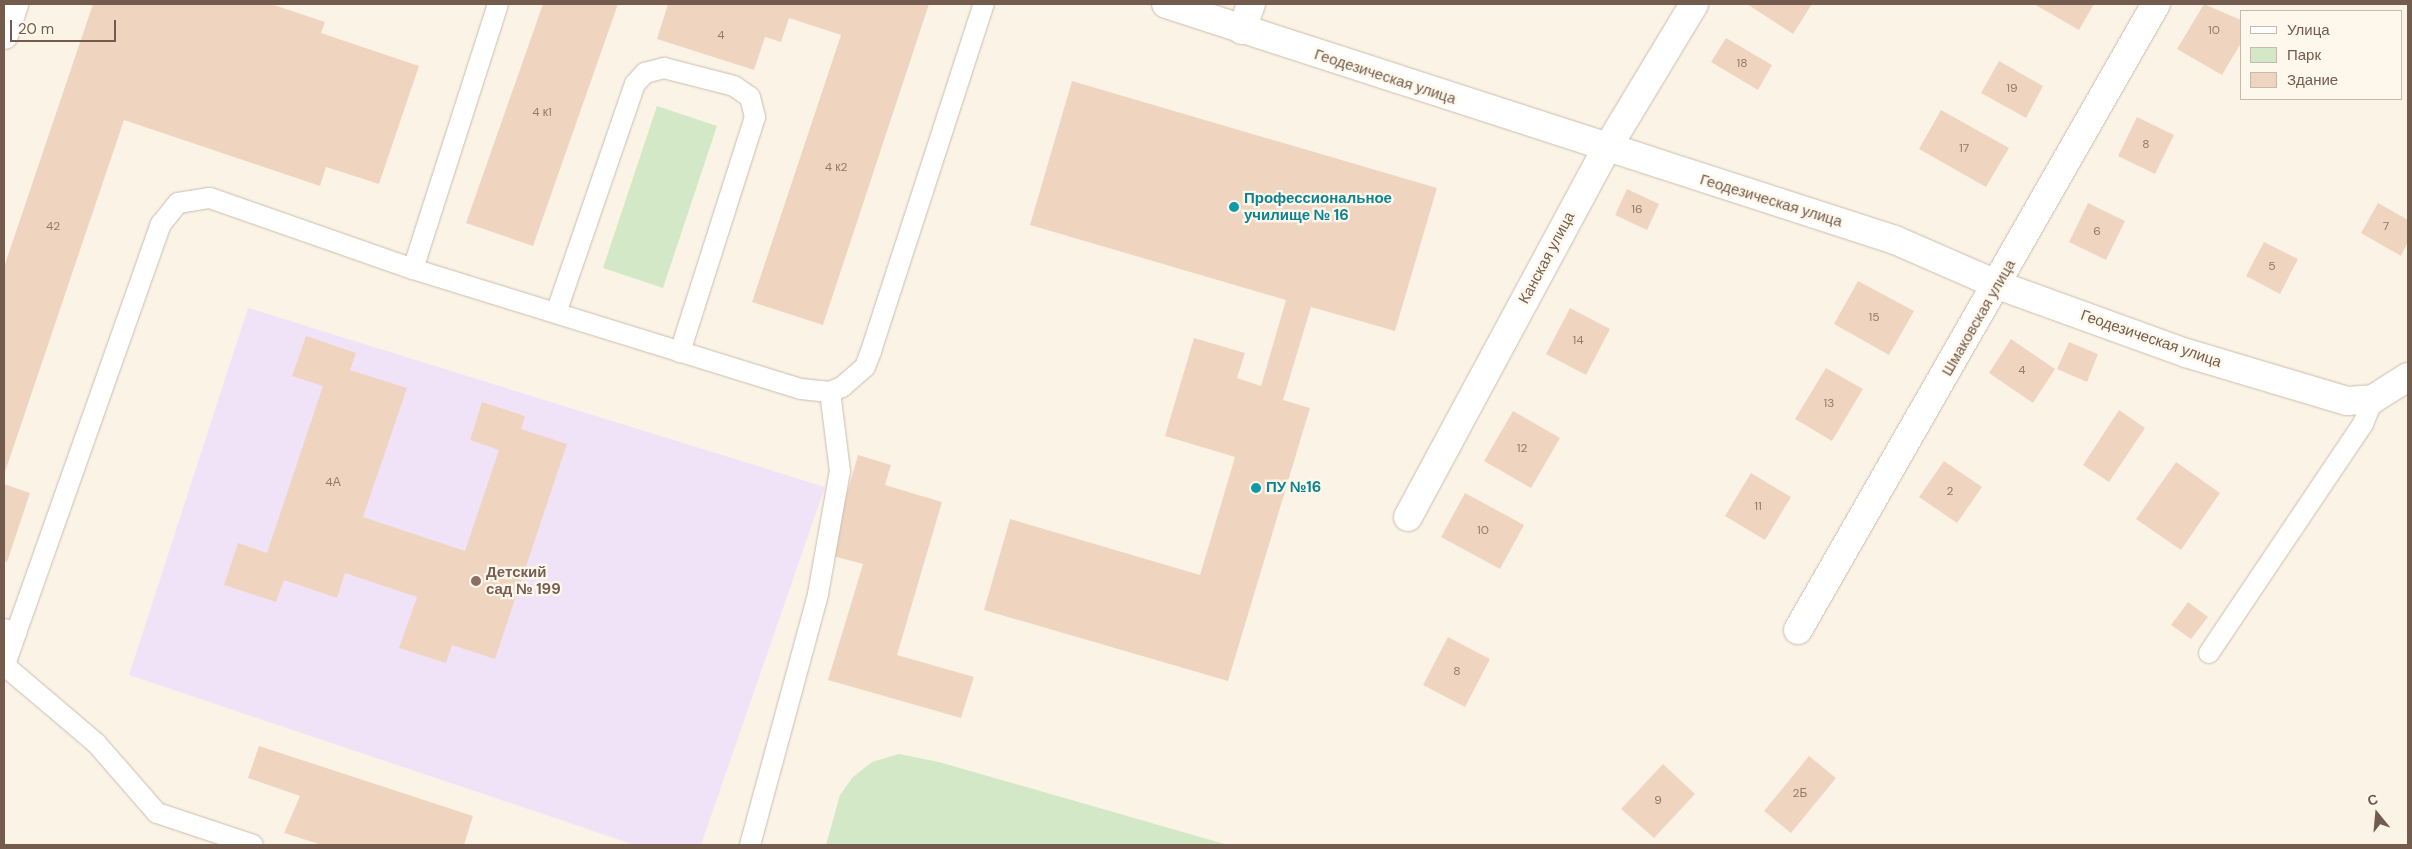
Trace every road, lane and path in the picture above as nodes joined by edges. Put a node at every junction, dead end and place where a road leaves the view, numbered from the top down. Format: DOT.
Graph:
graph roads {
  1 [pos="14,4"];
  2 [pos="498,4"];
  3 [pos="984,4"];
  4 [pos="1166,4"];
  5 [pos="1251,4"];
  6 [pos="1694,4"];
  7 [pos="2156,4"];
  8 [pos="1242,30"];
  9 [pos="4,35"];
  10 [pos="1606,150"];
  11 [pos="413,269"];
  12 [pos="1998,285"];
  13 [pos="556,313"];
  14 [pos="680,352"];
  15 [pos="2408,377"];
  16 [pos="830,392"];
  17 [pos="2373,399"];
  18 [pos="1408,517"];
  19 [pos="1798,630"];
  20 [pos="10,631"];
  21 [pos="2209,653"];
  22 [pos="4,666"];
  23 [pos="253,845"];
  24 [pos="750,845"];
  1 -- 9 [label="street"];
  2 -- 11 [label="lane"];
  3 -- 16 [label="lane"];
  4 -- 8 [label="street, Геодезическая улица"];
  5 -- 8 [label="street"];
  6 -- 10 [label="street, Канская улица"];
  7 -- 12 [label="street, Шмаковская улица"];
  8 -- 10 [label="street, Геодезическая улица"];
  10 -- 12 [label="street, Геодезическая улица"];
  10 -- 18 [label="street, Канская улица"];
  11 -- 13 [label="lane"];
  11 -- 20 [label="lane"];
  12 -- 17 [label="street, Геодезическая улица"];
  12 -- 19 [label="street, Шмаковская улица"];
  13 -- 14 [label="lane"];
  13 -- 14 [label="lane"];
  14 -- 16 [label="lane"];
  15 -- 17 [label="street"];
  16 -- 24 [label="lane"];
  17 -- 21 [label="lane"];
  20 -- 22 [label="lane"];
  22 -- 23 [label="lane"];
}
